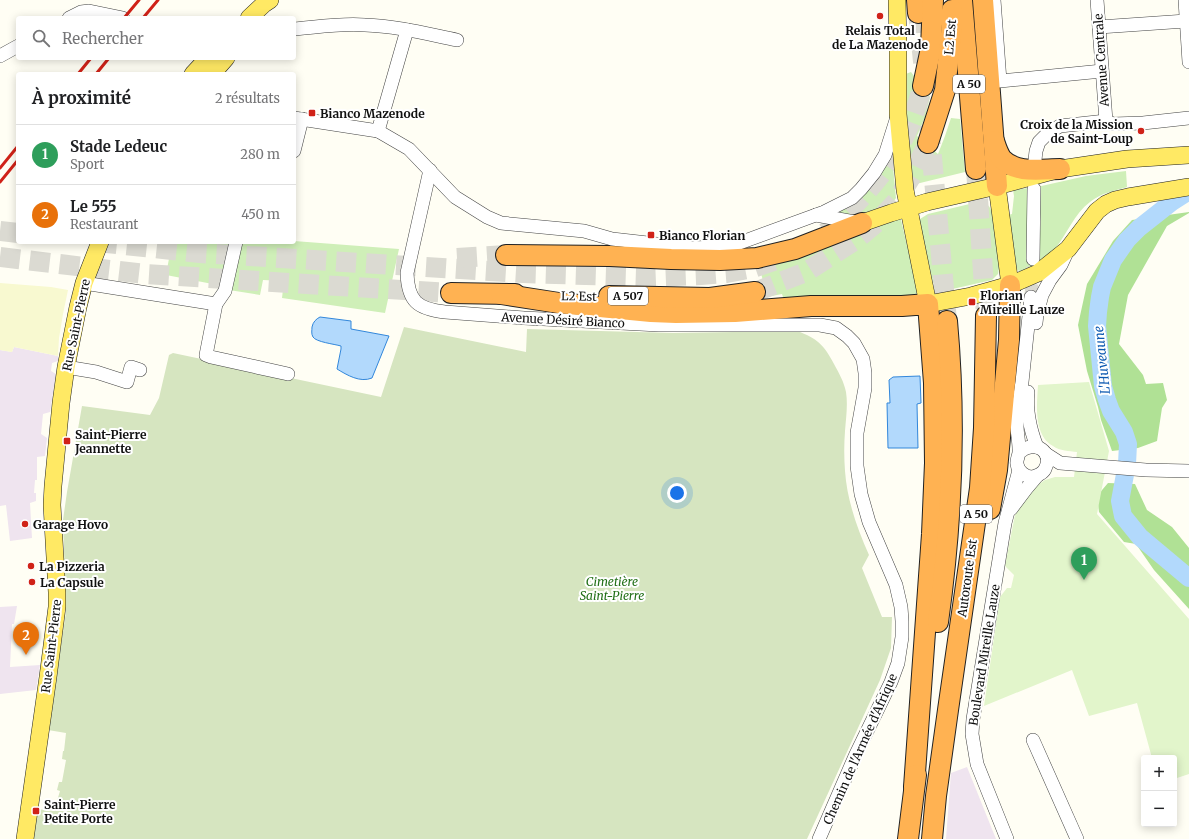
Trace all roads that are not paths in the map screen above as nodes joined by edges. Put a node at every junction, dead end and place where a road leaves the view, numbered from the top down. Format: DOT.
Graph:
graph roads {
  1 [pos="270,0"];
  2 [pos="276,0"];
  3 [pos="897,0"];
  4 [pos="933,0"];
  5 [pos="952,0"];
  6 [pos="962,0"];
  7 [pos="983,0"];
  8 [pos="994,0"];
  9 [pos="1097,0"];
  10 [pos="1185,0"];
  11 [pos="75,10"];
  12 [pos="114,16"];
  13 [pos="251,16"];
  14 [pos="264,16"];
  15 [pos="1186,21"];
  16 [pos="1099,27"];
  17 [pos="296,29"];
  18 [pos="407,30"];
  19 [pos="457,40"];
  20 [pos="16,47"];
  21 [pos="0,56"];
  22 [pos="206,60"];
  23 [pos="224,60"];
  24 [pos="1189,62"];
  25 [pos="1102,71"];
  26 [pos="195,72"];
  27 [pos="214,72"];
  28 [pos="923,86"];
  29 [pos="898,114"];
  30 [pos="1189,118"];
  31 [pos="298,119"];
  32 [pos="1106,121"];
  33 [pos="378,131"];
  34 [pos="296,135"];
  35 [pos="992,136"];
  36 [pos="928,143"];
  37 [pos="1189,155"];
  38 [pos="1035,160"];
  39 [pos="976,169"];
  40 [pos="430,170"];
  41 [pos="1060,170"];
  42 [pos="997,186"];
  43 [pos="1189,187"];
  44 [pos="1034,189"];
  45 [pos="909,208"];
  46 [pos="814,215"];
  47 [pos="862,223"];
  48 [pos="99,244"];
  49 [pos="236,244"];
  50 [pos="1068,249"];
  51 [pos="506,255"];
  52 [pos="1033,259"];
  53 [pos="84,283"];
  54 [pos="1010,285"];
  55 [pos="754,292"];
  56 [pos="451,293"];
  57 [pos="501,294"];
  58 [pos="1031,297"];
  59 [pos="216,304"];
  60 [pos="928,304"];
  61 [pos="986,316"];
  62 [pos="947,321"];
  63 [pos="847,336"];
  64 [pos="66,367"];
  65 [pos="140,370"];
  66 [pos="288,374"];
  67 [pos="1041,450"];
  68 [pos="1020,452"];
  69 [pos="1060,463"];
  70 [pos="1019,470"];
  71 [pos="1189,471"];
  72 [pos="1041,472"];
  73 [pos="1008,513"];
  74 [pos="948,710"];
  75 [pos="1033,740"];
  76 [pos="914,787"];
  77 [pos="25,839"];
  78 [pos="819,839"];
  79 [pos="908,839"];
  80 [pos="932,839"];
  81 [pos="1007,839"];
  82 [pos="1077,839"];
  1 -- 13 [label="main road"];
  2 -- 14 [label="main road"];
  3 -- 29 [label="main road"];
  4 -- 28 [label="highway, L2 Est"];
  5 -- 36 [label="highway, L2 Est"];
  6 -- 39 [label="highway, A 50"];
  7 -- 35 [label="highway"];
  8 -- 25 [label="street"];
  9 -- 16 [label="street, Avenue Centrale"];
  10 -- 15 [label="street"];
  11 -- 12 [label="street"];
  15 -- 16 [label="street"];
  15 -- 24 [label="street"];
  16 -- 25 [label="street, Avenue Centrale"];
  17 -- 18 [label="street"];
  18 -- 19 [label="street"];
  18 -- 33 [label="street"];
  20 -- 21 [label="street"];
  22 -- 26 [label="main road"];
  23 -- 27 [label="main road"];
  25 -- 32 [label="street, Avenue Centrale"];
  29 -- 45 [label="main road"];
  29 -- 46 [label="street"];
  30 -- 32 [label="street"];
  31 -- 33 [label="street"];
  31 -- 34 [label="street"];
  32 -- 38 [label="street"];
  33 -- 40 [label="street"];
  35 -- 41 [label="highway"];
  35 -- 42 [label="highway"];
  37 -- 41 [label="main road"];
  40 -- 46 [label="street"];
  40 -- 63 [label="street, Avenue Désiré Bianco"];
  41 -- 42 [label="main road"];
  42 -- 45 [label="main road"];
  42 -- 54 [label="main road"];
  43 -- 50 [label="main road"];
  44 -- 52 [label="street"];
  45 -- 47 [label="main road"];
  45 -- 60 [label="main road"];
  46 -- 47 [label="street"];
  47 -- 51 [label="highway"];
  48 -- 53 [label="main road, Rue Saint-Pierre"];
  49 -- 59 [label="street"];
  50 -- 54 [label="main road"];
  50 -- 67 [label="street"];
  53 -- 59 [label="street"];
  53 -- 64 [label="main road, Rue Saint-Pierre"];
  54 -- 60 [label="main road"];
  54 -- 74 [label="highway"];
  55 -- 57 [label="highway, L2 Est / A 507"];
  56 -- 57 [label="highway, L2 Est / A 507"];
  57 -- 60 [label="highway"];
  58 -- 68 [label="street"];
  59 -- 66 [label="street"];
  60 -- 76 [label="highway"];
  61 -- 74 [label="highway, Autoroute Est / A 50"];
  62 -- 76 [label="highway, Autoroute Est / A 50"];
  63 -- 78 [label="street, Chemin de l'Armée d'Afrique"];
  64 -- 65 [label="street"];
  64 -- 77 [label="main road, Rue Saint-Pierre"];
  67 -- 68 [label="street"];
  67 -- 69 [label="street"];
  67 -- 72 [label="street"];
  68 -- 70 [label="street"];
  69 -- 71 [label="street"];
  69 -- 72 [label="street"];
  70 -- 72 [label="street"];
  70 -- 73 [label="street, Boulevard Mireille Lauze"];
  72 -- 73 [label="street, Boulevard Mireille Lauze"];
  73 -- 81 [label="street, Boulevard Mireille Lauze"];
  74 -- 80 [label="highway, Autoroute Est / A 50"];
  75 -- 82 [label="street"];
  76 -- 79 [label="highway, Autoroute Est / A 50"];
}
